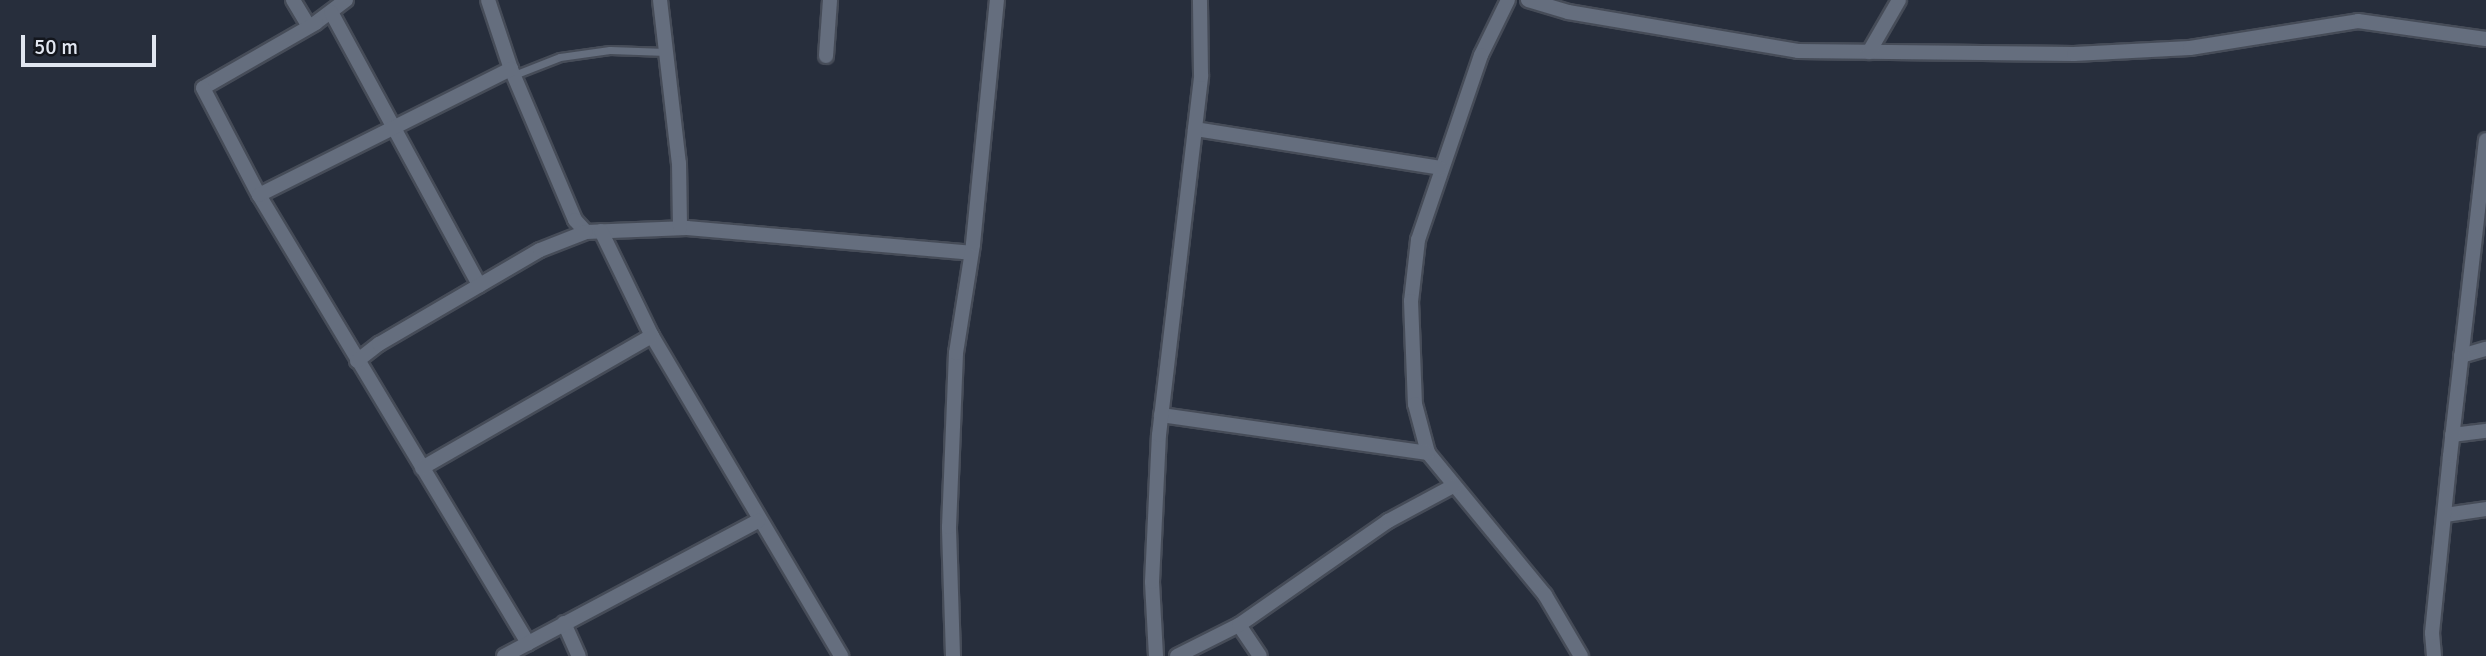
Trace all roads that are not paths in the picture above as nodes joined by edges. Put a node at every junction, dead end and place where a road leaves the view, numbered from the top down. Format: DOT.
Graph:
graph roads {
  1 [pos="293,0"];
  2 [pos="346,0"];
  3 [pos="488,0"];
  4 [pos="660,0"];
  5 [pos="830,0"];
  6 [pos="996,0"];
  7 [pos="1200,0"];
  8 [pos="1508,0"];
  9 [pos="1528,0"];
  10 [pos="1899,0"];
  11 [pos="331,12"];
  12 [pos="309,27"];
  13 [pos="2486,38"];
  14 [pos="667,52"];
  15 [pos="1868,52"];
  16 [pos="826,56"];
  17 [pos="512,72"];
  18 [pos="394,128"];
  19 [pos="1195,130"];
  20 [pos="2486,140"];
  21 [pos="1440,168"];
  22 [pos="258,195"];
  23 [pos="680,228"];
  24 [pos="593,231"];
  25 [pos="971,253"];
  26 [pos="479,285"];
  27 [pos="652,336"];
  28 [pos="2486,349"];
  29 [pos="2460,356"];
  30 [pos="357,361"];
  31 [pos="1161,415"];
  32 [pos="2486,432"];
  33 [pos="2452,435"];
  34 [pos="1428,453"];
  35 [pos="422,468"];
  36 [pos="1453,486"];
  37 [pos="2486,509"];
  38 [pos="2445,514"];
  39 [pos="758,521"];
  40 [pos="564,623"];
  41 [pos="1239,625"];
  42 [pos="528,643"];
  43 [pos="504,656"];
  44 [pos="579,656"];
  45 [pos="841,656"];
  46 [pos="953,656"];
  47 [pos="1156,656"];
  48 [pos="1177,656"];
  49 [pos="1260,656"];
  50 [pos="1581,656"];
  51 [pos="2434,656"];
  1 -- 12 [label="street"];
  2 -- 11 [label="street"];
  3 -- 17 [label="street"];
  4 -- 14 [label="street"];
  5 -- 16 [label="street"];
  6 -- 25 [label="street"];
  7 -- 19 [label="street"];
  8 -- 21 [label="street"];
  9 -- 15 [label="street"];
  10 -- 15 [label="street"];
  11 -- 12 [label="street"];
  11 -- 18 [label="street"];
  12 -- 22 [label="street"];
  13 -- 15 [label="street"];
  14 -- 17 [label="lane"];
  14 -- 23 [label="street"];
  17 -- 18 [label="street"];
  17 -- 24 [label="street"];
  18 -- 22 [label="street"];
  18 -- 26 [label="street"];
  19 -- 21 [label="street"];
  19 -- 31 [label="street"];
  20 -- 29 [label="street"];
  21 -- 34 [label="street"];
  22 -- 30 [label="street"];
  23 -- 24 [label="street"];
  23 -- 25 [label="street"];
  24 -- 26 [label="street"];
  24 -- 27 [label="street"];
  25 -- 46 [label="street"];
  26 -- 30 [label="street"];
  27 -- 35 [label="street"];
  27 -- 39 [label="street"];
  28 -- 29 [label="street"];
  29 -- 33 [label="street"];
  30 -- 35 [label="street"];
  31 -- 34 [label="street"];
  31 -- 47 [label="street"];
  32 -- 33 [label="street"];
  33 -- 38 [label="street"];
  34 -- 36 [label="street"];
  35 -- 42 [label="street"];
  36 -- 41 [label="street"];
  36 -- 50 [label="street"];
  37 -- 38 [label="street"];
  38 -- 51 [label="street"];
  39 -- 40 [label="street"];
  39 -- 45 [label="street"];
  40 -- 42 [label="street"];
  40 -- 44 [label="street"];
  41 -- 48 [label="street"];
  41 -- 49 [label="street"];
  42 -- 43 [label="street"];
}
